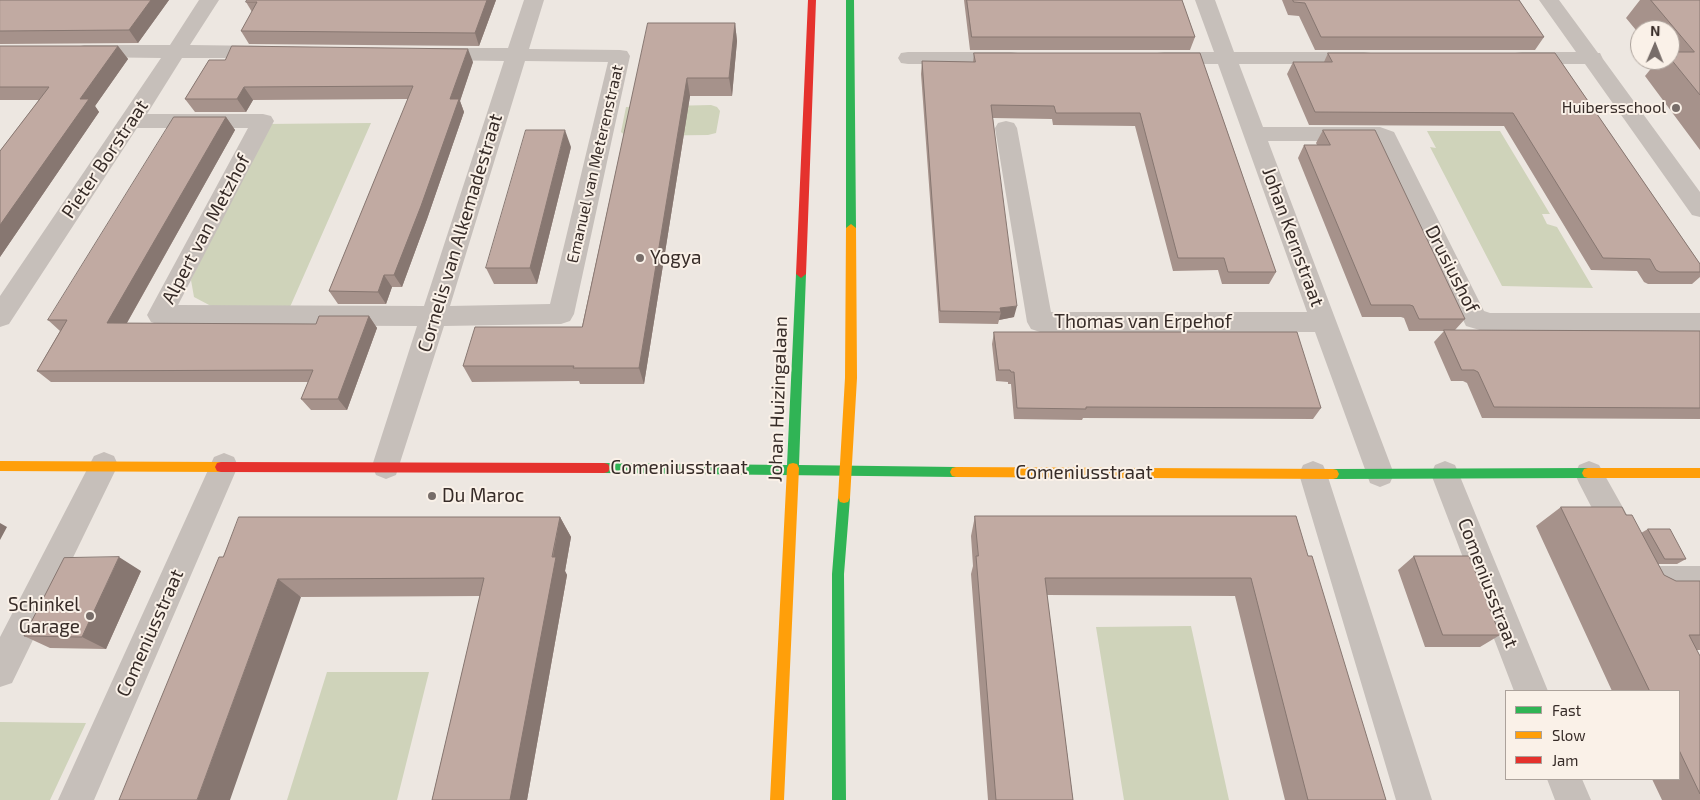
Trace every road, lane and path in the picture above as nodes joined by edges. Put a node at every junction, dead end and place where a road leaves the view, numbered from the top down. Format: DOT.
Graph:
graph roads {
  1 [pos="209,0"];
  2 [pos="534,0"];
  3 [pos="812,0"];
  4 [pos="850,0"];
  5 [pos="1205,0"];
  6 [pos="1549,0"];
  7 [pos="68,51"];
  8 [pos="176,51"];
  9 [pos="286,52"];
  10 [pos="416,53"];
  11 [pos="516,55"];
  12 [pos="908,58"];
  13 [pos="1027,58"];
  14 [pos="1147,58"];
  15 [pos="1227,58"];
  16 [pos="1385,58"];
  17 [pos="1504,58"];
  18 [pos="1592,58"];
  19 [pos="131,121"];
  20 [pos="1006,128"];
  21 [pos="1256,134"];
  22 [pos="1700,209"];
  23 [pos="0,316"];
  24 [pos="434,316"];
  25 [pos="1324,322"];
  26 [pos="1700,323"];
  27 [pos="104,465"];
  28 [pos="0,466"];
  29 [pos="224,466"];
  30 [pos="386,466"];
  31 [pos="793,470"];
  32 [pos="846,470"];
  33 [pos="1700,473"];
  34 [pos="1314,474"];
  35 [pos="1380,474"];
  36 [pos="1445,474"];
  37 [pos="1589,474"];
  38 [pos="1700,581"];
  39 [pos="0,671"];
  40 [pos="1530,690"];
  41 [pos="1565,780"];
  42 [pos="76,800"];
  43 [pos="777,800"];
  44 [pos="839,800"];
  45 [pos="1414,800"];
  46 [pos="1573,800"];
  1 -- 8 [label="street, Pieter Borstraat"];
  2 -- 11 [label="street, Cornelis van Alkemadestraat"];
  3 -- 31 [label="main road, Johan Huizingalaan"];
  4 -- 32 [label="main road"];
  5 -- 15 [label="street, Johan Kernstraat"];
  6 -- 18 [label="street"];
  7 -- 8 [label="street"];
  8 -- 9 [label="street"];
  8 -- 19 [label="street, Pieter Borstraat"];
  10 -- 11 [label="street, Emanuel van Meterenstraat"];
  11 -- 24 [label="street, Cornelis van Alkemadestraat"];
  11 -- 24 [label="street, Emanuel van Meterenstraat"];
  12 -- 13 [label="street"];
  14 -- 15 [label="street"];
  15 -- 16 [label="street"];
  15 -- 21 [label="street, Johan Kernstraat"];
  17 -- 18 [label="street"];
  18 -- 22 [label="street"];
  19 -- 23 [label="street, Pieter Borstraat"];
  19 -- 24 [label="street, Alpert van Metzhof"];
  20 -- 25 [label="street, Thomas van Erpehof"];
  21 -- 25 [label="street, Johan Kernstraat"];
  21 -- 26 [label="street, Drusiushof"];
  24 -- 30 [label="street, Cornelis van Alkemadestraat"];
  25 -- 35 [label="street, Johan Kernstraat"];
  27 -- 28 [label="main road, Comeniusstraat"];
  27 -- 29 [label="main road, Comeniusstraat"];
  27 -- 39 [label="street"];
  29 -- 30 [label="main road, Comeniusstraat"];
  29 -- 42 [label="street, Comeniusstraat"];
  30 -- 31 [label="main road, Comeniusstraat"];
  31 -- 32 [label="main road, Comeniusstraat"];
  31 -- 43 [label="main road, Johan Huizingalaan"];
  32 -- 34 [label="main road, Comeniusstraat"];
  32 -- 44 [label="main road"];
  33 -- 37 [label="main road, Comeniusstraat"];
  34 -- 35 [label="main road, Comeniusstraat"];
  34 -- 45 [label="street"];
  35 -- 36 [label="main road, Comeniusstraat"];
  36 -- 37 [label="main road, Comeniusstraat"];
  36 -- 40 [label="street, Comeniusstraat"];
  37 -- 38 [label="street"];
  41 -- 46 [label="street"];
}
